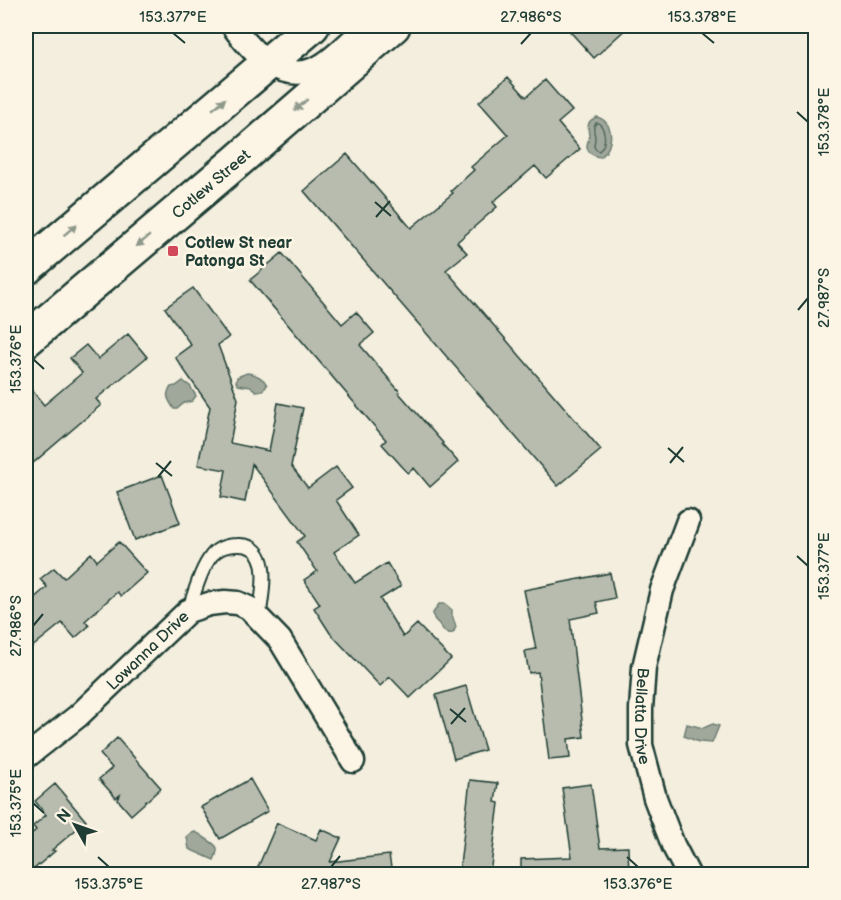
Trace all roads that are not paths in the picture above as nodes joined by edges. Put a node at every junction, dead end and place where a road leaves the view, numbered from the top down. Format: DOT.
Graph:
graph roads {
  1 [pos="233,26"];
  2 [pos="312,26"];
  3 [pos="370,26"];
  4 [pos="393,26"];
  5 [pos="267,63"];
  6 [pos="26,268"];
  7 [pos="26,340"];
  8 [pos="688,521"];
  9 [pos="188,611"];
  10 [pos="259,618"];
  11 [pos="26,757"];
  12 [pos="353,761"];
  13 [pos="688,874"];
  1 -- 5 [label="street"];
  2 -- 5 [label="main road"];
  3 -- 5 [label="street"];
  4 -- 7 [label="main road, Cotlew Street, one-way"];
  6 -- 5 [label="main road, one-way"];
  8 -- 13 [label="street, Bellatta Drive"];
  9 -- 10 [label="street, Lowanna Drive"];
  9 -- 10 [label="lane"];
  9 -- 11 [label="street, Lowanna Drive"];
  10 -- 12 [label="street, Lowanna Drive"];
}
